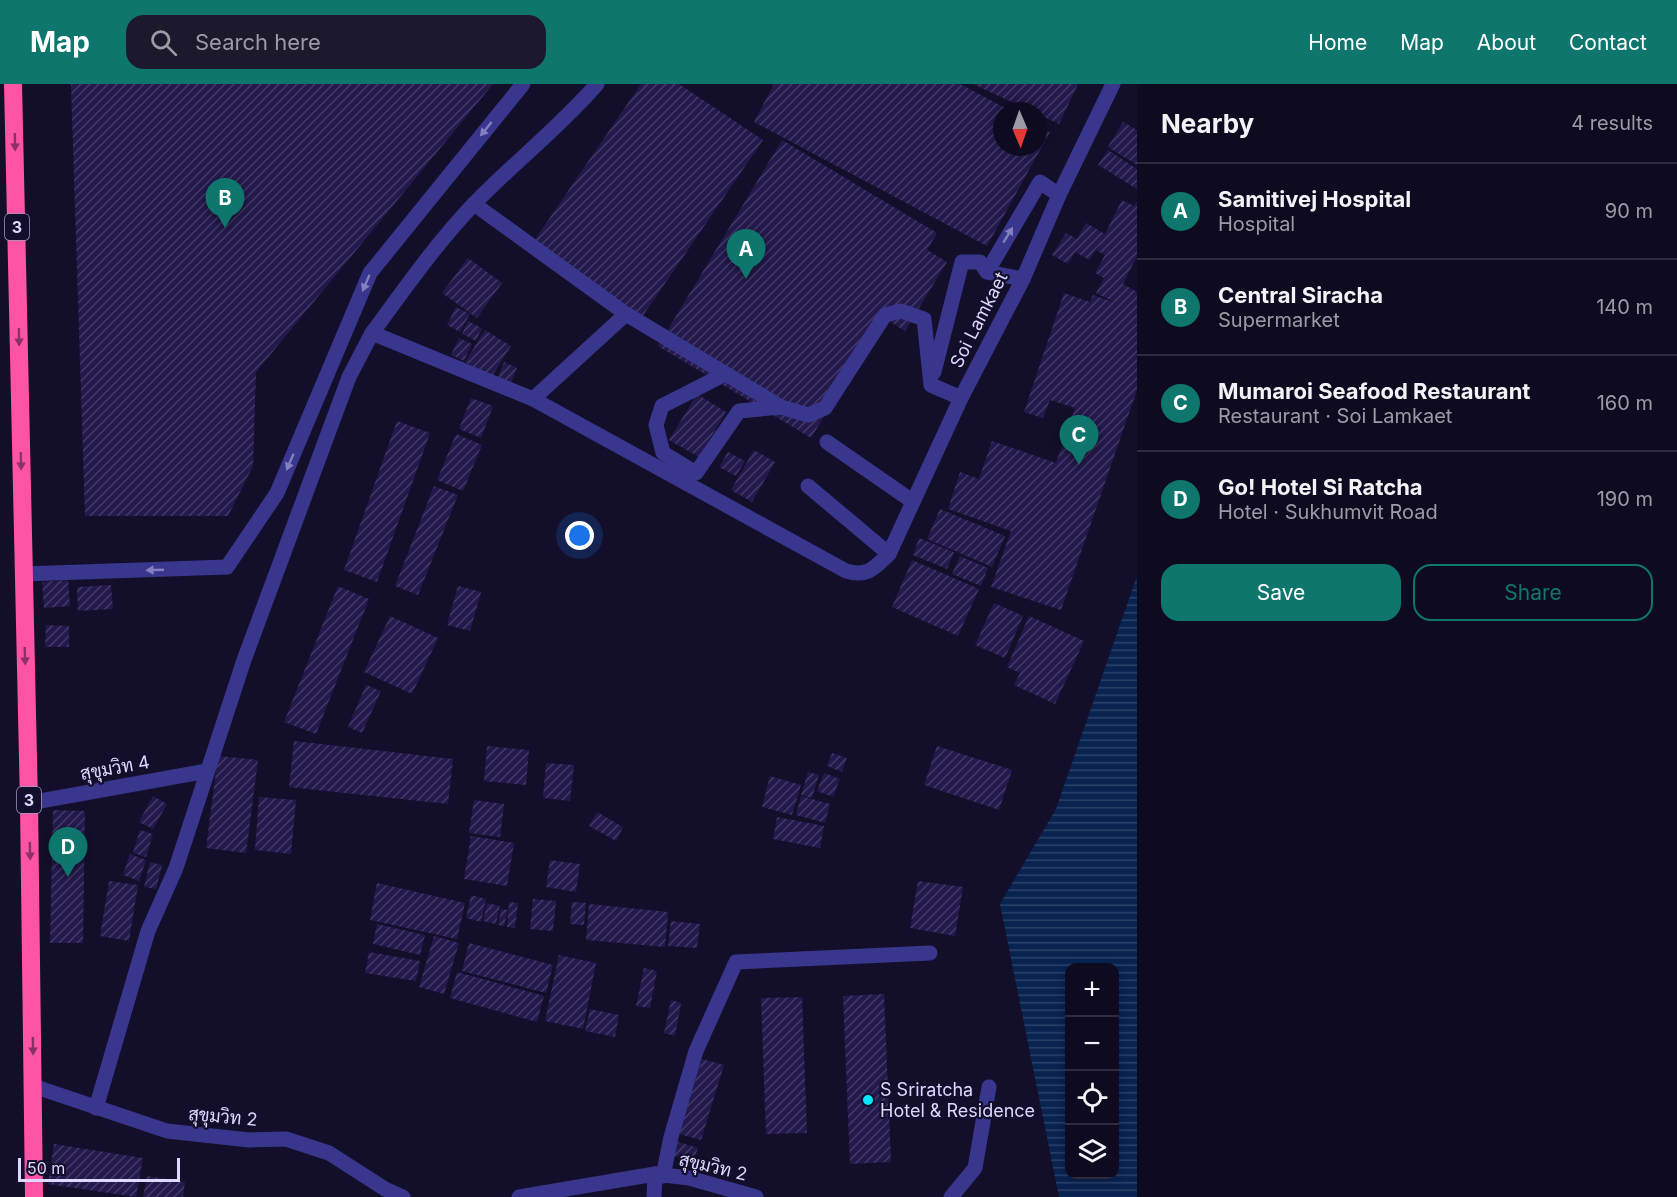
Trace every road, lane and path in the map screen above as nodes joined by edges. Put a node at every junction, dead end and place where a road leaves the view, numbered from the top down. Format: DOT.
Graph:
graph roads {
  1 [pos="14,84"];
  2 [pos="523,84"];
  3 [pos="597,84"];
  4 [pos="1113,84"];
  5 [pos="1059,195"];
  6 [pos="474,204"];
  7 [pos="987,272"];
  8 [pos="1023,279"];
  9 [pos="626,314"];
  10 [pos="372,333"];
  11 [pos="725,374"];
  12 [pos="931,385"];
  13 [pos="961,398"];
  14 [pos="533,399"];
  15 [pos="781,407"];
  16 [pos="827,442"];
  17 [pos="808,486"];
  18 [pos="912,501"];
  19 [pos="889,554"];
  20 [pos="23,574"];
  21 [pos="207,771"];
  22 [pos="29,802"];
  23 [pos="930,953"];
  24 [pos="33,1086"];
  25 [pos="989,1087"];
  26 [pos="96,1107"];
  27 [pos="659,1175"];
  28 [pos="34,1197"];
  29 [pos="403,1197"];
  30 [pos="519,1197"];
  31 [pos="654,1197"];
  32 [pos="756,1197"];
  33 [pos="951,1197"];
  1 -- 20 [label="highway, 3, one-way"];
  2 -- 20 [label="street, one-way"];
  3 -- 6 [label="street"];
  4 -- 5 [label="street, Soi Lamkaet"];
  7 -- 5 [label="street, one-way"];
  5 -- 8 [label="street, Soi Lamkaet"];
  6 -- 9 [label="street"];
  6 -- 10 [label="street"];
  7 -- 8 [label="street"];
  7 -- 12 [label="street"];
  8 -- 13 [label="street, Soi Lamkaet"];
  9 -- 11 [label="street"];
  9 -- 14 [label="street"];
  10 -- 14 [label="street"];
  10 -- 21 [label="street"];
  11 -- 15 [label="street"];
  11 -- 15 [label="street"];
  12 -- 13 [label="street"];
  12 -- 15 [label="street"];
  13 -- 18 [label="street, Soi Lamkaet"];
  14 -- 19 [label="street, Soi Lamkaet"];
  16 -- 18 [label="street"];
  17 -- 19 [label="street"];
  18 -- 19 [label="street, Soi Lamkaet"];
  20 -- 22 [label="highway, 3, one-way"];
  21 -- 22 [label="street, สุขุมวิท 4"];
  21 -- 26 [label="street"];
  22 -- 24 [label="highway, 3, one-way"];
  23 -- 27 [label="street"];
  24 -- 26 [label="street, สุขุมวิท 2"];
  24 -- 28 [label="highway, 3"];
  25 -- 33 [label="street"];
  26 -- 29 [label="street, สุขุมวิท 2"];
  27 -- 30 [label="street, สุขุมวิท 2"];
  27 -- 31 [label="street"];
  27 -- 32 [label="street, สุขุมวิท 2"];
}
